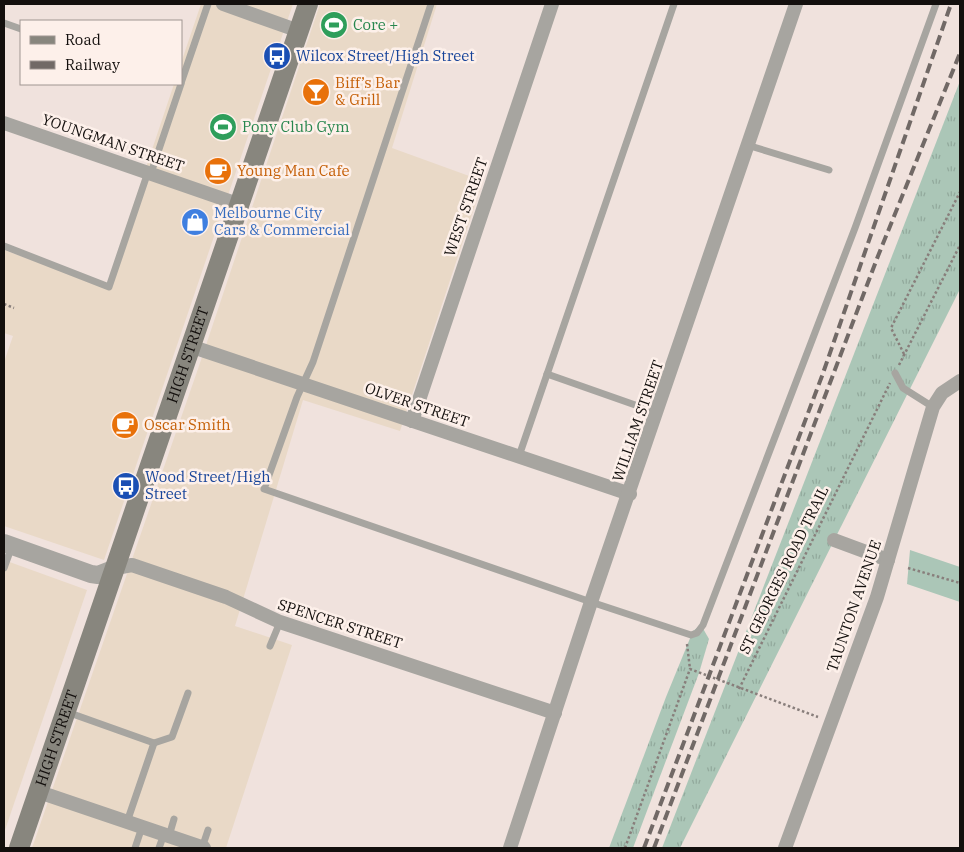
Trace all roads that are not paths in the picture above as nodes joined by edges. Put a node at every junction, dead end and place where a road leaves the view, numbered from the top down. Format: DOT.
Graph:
graph roads {
  1 [pos="208,4"];
  2 [pos="223,4"];
  3 [pos="308,4"];
  4 [pos="431,4"];
  5 [pos="552,4"];
  6 [pos="674,4"];
  7 [pos="796,4"];
  8 [pos="936,4"];
  9 [pos="4,23"];
  10 [pos="20,29"];
  11 [pos="299,31"];
  12 [pos="182,81"];
  13 [pos="181,85"];
  14 [pos="4,123"];
  15 [pos="747,145"];
  16 [pos="829,170"];
  17 [pos="149,173"];
  18 [pos="241,205"];
  19 [pos="4,246"];
  20 [pos="193,347"];
  21 [pos="894,373"];
  22 [pos="547,374"];
  23 [pos="960,381"];
  24 [pos="302,383"];
  25 [pos="933,407"];
  26 [pos="658,412"];
  27 [pos="412,421"];
  28 [pos="519,456"];
  29 [pos="630,494"];
  30 [pos="834,540"];
  31 [pos="8,544"];
  32 [pos="888,560"];
  33 [pos="4,568"];
  34 [pos="116,568"];
  35 [pos="591,602"];
  36 [pos="280,622"];
  37 [pos="270,646"];
  38 [pos="188,693"];
  39 [pos="67,712"];
  40 [pos="555,713"];
  41 [pos="154,743"];
  42 [pos="39,792"];
  43 [pos="174,820"];
  44 [pos="127,822"];
  45 [pos="142,827"];
  46 [pos="208,830"];
  47 [pos="166,835"];
  48 [pos="19,848"];
  49 [pos="135,848"];
  50 [pos="159,848"];
  51 [pos="203,848"];
  52 [pos="510,848"];
  53 [pos="785,848"];
  1 -- 12 [label="lane"];
  2 -- 11 [label="street"];
  3 -- 11 [label="main road, HIGH STREET"];
  4 -- 24 [label="lane"];
  5 -- 27 [label="street, WEST STREET"];
  6 -- 22 [label="lane"];
  7 -- 15 [label="street, WILLIAM STREET"];
  8 -- 35 [label="lane"];
  9 -- 10 [label="lane"];
  11 -- 18 [label="main road, HIGH STREET"];
  13 -- 17 [label="lane"];
  14 -- 17 [label="street, YOUNGMAN STREET"];
  15 -- 16 [label="lane"];
  15 -- 26 [label="street, WILLIAM STREET"];
  17 -- 18 [label="street, YOUNGMAN STREET"];
  17 -- 19 [label="lane"];
  18 -- 20 [label="main road, HIGH STREET"];
  20 -- 24 [label="street, OLVER STREET"];
  20 -- 34 [label="main road, HIGH STREET"];
  21 -- 25 [label="lane"];
  22 -- 26 [label="lane"];
  22 -- 28 [label="lane"];
  23 -- 25 [label="street, TAUNTON AVENUE"];
  24 -- 27 [label="street, OLVER STREET"];
  24 -- 35 [label="lane"];
  25 -- 32 [label="street, TAUNTON AVENUE"];
  26 -- 29 [label="street, WILLIAM STREET"];
  27 -- 28 [label="street, OLVER STREET"];
  28 -- 29 [label="street, OLVER STREET"];
  29 -- 35 [label="street, WILLIAM STREET"];
  30 -- 32 [label="street"];
  31 -- 33 [label="lane"];
  31 -- 34 [label="street"];
  32 -- 53 [label="street, TAUNTON AVENUE"];
  34 -- 36 [label="street, SPENCER STREET"];
  34 -- 39 [label="main road, HIGH STREET"];
  35 -- 40 [label="street, WILLIAM STREET"];
  36 -- 37 [label="lane"];
  36 -- 40 [label="street, SPENCER STREET"];
  38 -- 41 [label="lane"];
  39 -- 41 [label="lane"];
  39 -- 42 [label="main road, HIGH STREET"];
  40 -- 52 [label="street, WILLIAM STREET"];
  41 -- 44 [label="lane"];
  42 -- 44 [label="street"];
  42 -- 48 [label="main road, HIGH STREET"];
  43 -- 47 [label="lane"];
  44 -- 45 [label="street"];
  45 -- 47 [label="street"];
  45 -- 49 [label="lane"];
  46 -- 51 [label="lane"];
  47 -- 50 [label="lane"];
  47 -- 51 [label="street"];
}
